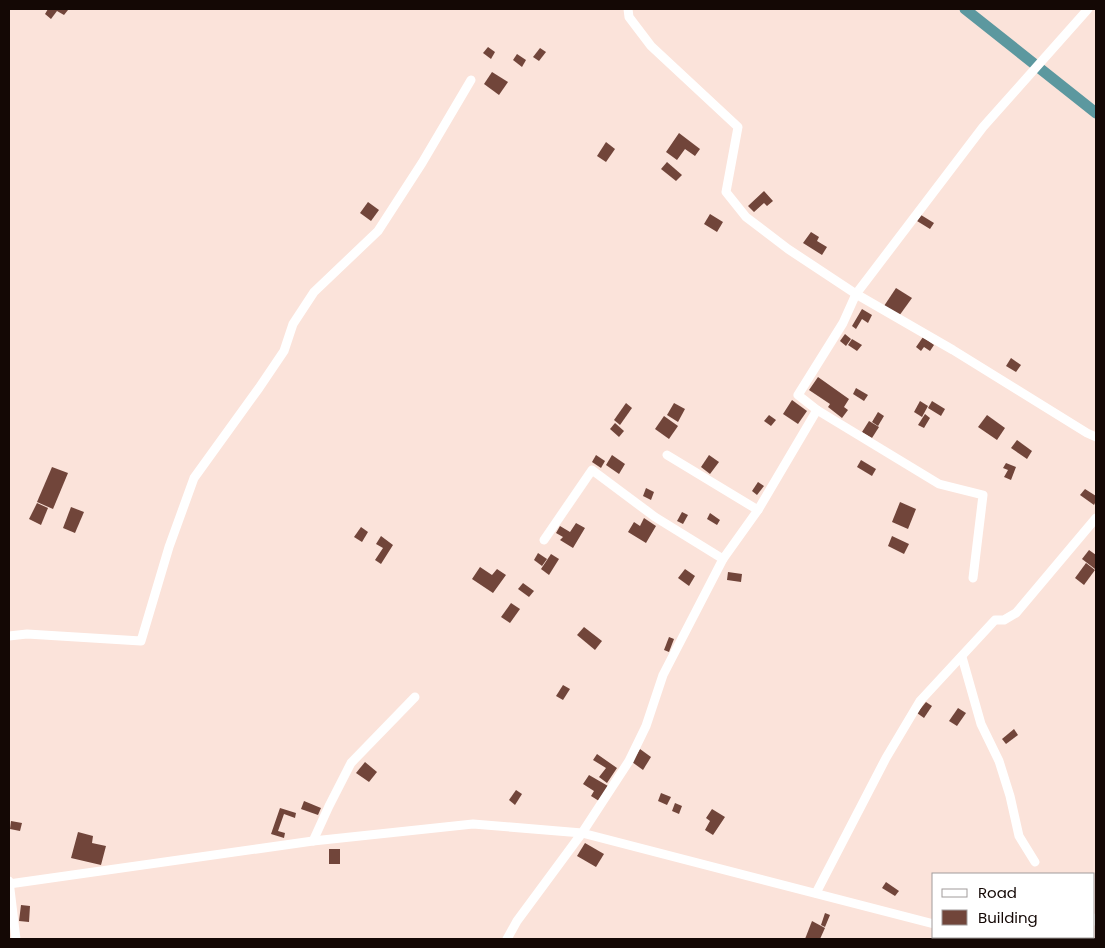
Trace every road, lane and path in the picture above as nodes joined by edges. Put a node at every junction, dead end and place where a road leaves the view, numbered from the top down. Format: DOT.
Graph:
graph roads {
  1 [pos="628,9"];
  2 [pos="1088,9"];
  3 [pos="471,80"];
  4 [pos="856,294"];
  5 [pos="818,410"];
  6 [pos="1096,437"];
  7 [pos="667,455"];
  8 [pos="758,510"];
  9 [pos="1096,518"];
  10 [pos="544,540"];
  11 [pos="723,559"];
  12 [pos="973,578"];
  13 [pos="9,636"];
  14 [pos="962,656"];
  15 [pos="415,697"];
  16 [pos="582,833"];
  17 [pos="313,841"];
  18 [pos="1035,862"];
  19 [pos="9,883"];
  20 [pos="816,893"];
  21 [pos="932,923"];
  22 [pos="16,939"];
  23 [pos="507,939"];
  1 -- 4 [label="street"];
  2 -- 4 [label="street"];
  3 -- 13 [label="street"];
  4 -- 5 [label="street"];
  4 -- 6 [label="street"];
  5 -- 8 [label="street"];
  5 -- 12 [label="street"];
  7 -- 8 [label="street"];
  8 -- 11 [label="street"];
  9 -- 14 [label="street"];
  10 -- 11 [label="street"];
  11 -- 16 [label="street"];
  14 -- 18 [label="street"];
  14 -- 20 [label="street"];
  15 -- 17 [label="street"];
  16 -- 17 [label="street"];
  16 -- 20 [label="street"];
  16 -- 23 [label="street"];
  17 -- 19 [label="street"];
  19 -- 22 [label="street"];
  20 -- 21 [label="street"];
}
